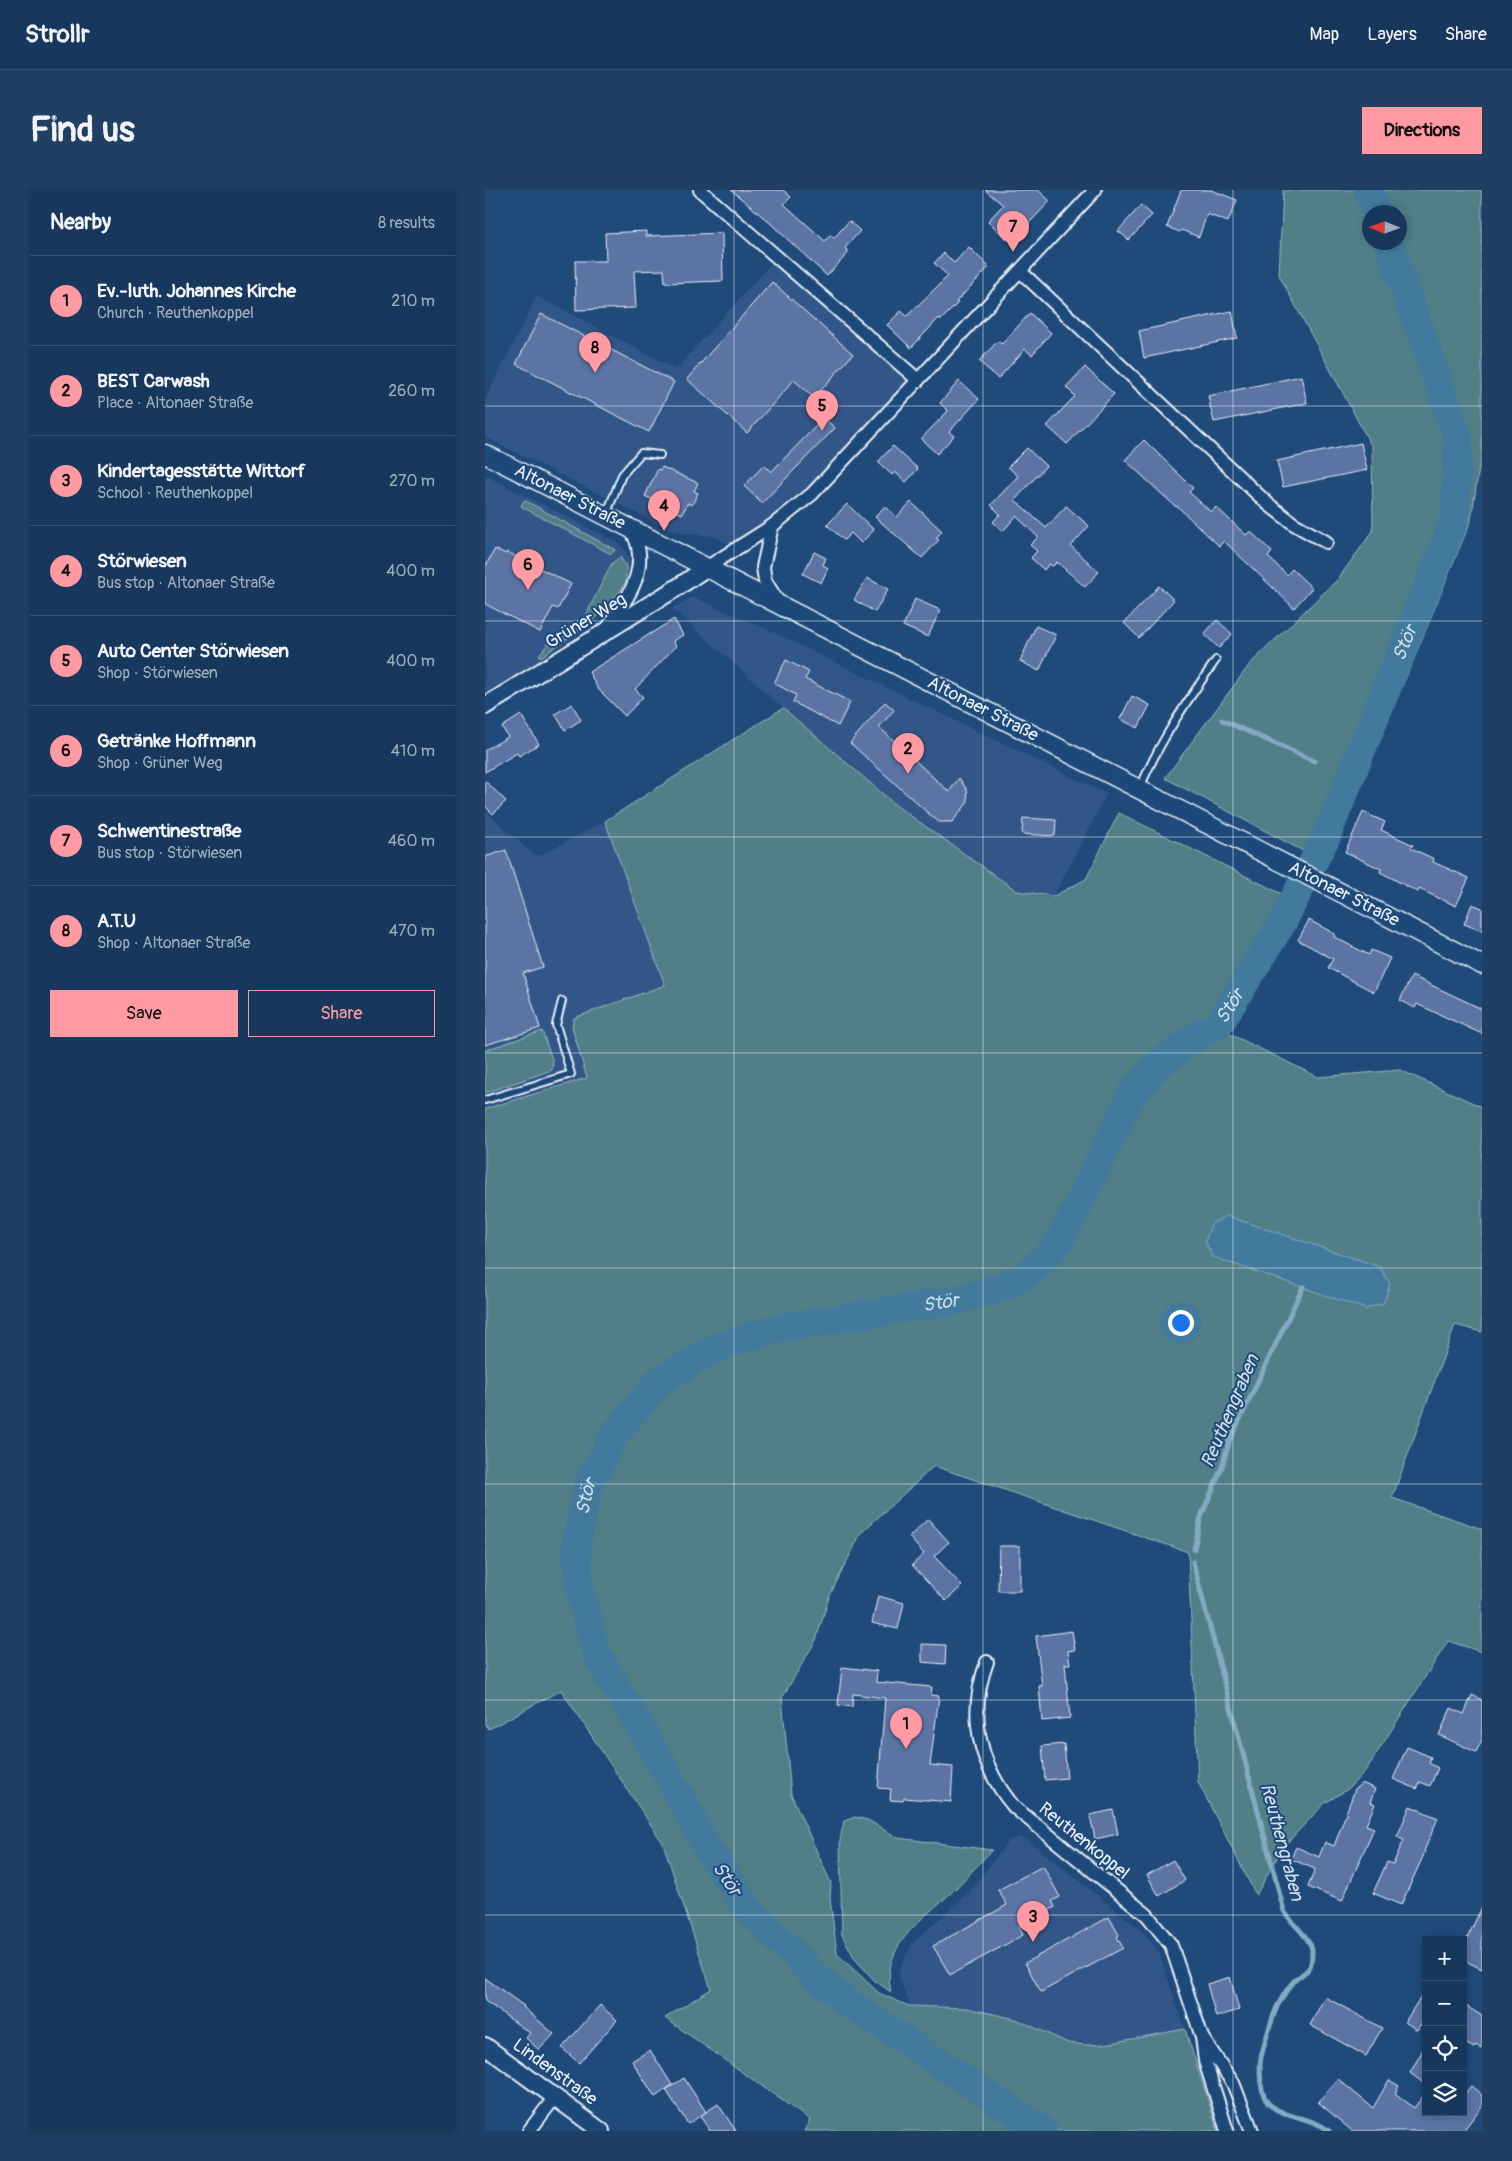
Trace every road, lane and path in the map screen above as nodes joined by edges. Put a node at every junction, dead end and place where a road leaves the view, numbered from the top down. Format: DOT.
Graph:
graph roads {
  1 [pos="700,190"];
  2 [pos="1095,190"];
  3 [pos="1020,271"];
  4 [pos="918,380"];
  5 [pos="485,454"];
  6 [pos="660,455"];
  7 [pos="606,516"];
  8 [pos="772,526"];
  9 [pos="631,529"];
  10 [pos="1326,542"];
  11 [pos="706,568"];
  12 [pos="780,605"];
  13 [pos="605,632"];
  14 [pos="1216,660"];
  15 [pos="485,706"];
  16 [pos="1140,789"];
  17 [pos="1482,965"];
  18 [pos="562,1001"];
  19 [pos="485,1100"];
  20 [pos="987,1662"];
  21 [pos="1202,2037"];
  22 [pos="485,2046"];
  23 [pos="555,2098"];
  24 [pos="529,2131"];
  25 [pos="601,2131"];
  26 [pos="1227,2131"];
  27 [pos="1251,2131"];
  1 -- 4 [label="street"];
  2 -- 3 [label="street"];
  3 -- 4 [label="street"];
  3 -- 10 [label="street"];
  4 -- 8 [label="street"];
  5 -- 7 [label="main road, Altonaer Straße"];
  6 -- 7 [label="lane"];
  7 -- 9 [label="main road, Altonaer Straße"];
  8 -- 11 [label="street"];
  8 -- 12 [label="street"];
  9 -- 11 [label="main road, Altonaer Straße"];
  9 -- 13 [label="street"];
  11 -- 12 [label="main road, Altonaer Straße"];
  11 -- 13 [label="street, Grüner Weg"];
  12 -- 16 [label="main road, Altonaer Straße"];
  13 -- 15 [label="street, Grüner Weg"];
  14 -- 16 [label="lane"];
  16 -- 17 [label="main road, Altonaer Straße"];
  18 -- 19 [label="lane"];
  20 -- 21 [label="street, Reuthenkoppel"];
  21 -- 26 [label="street, Reuthenkoppel"];
  21 -- 27 [label="street, Reuthenkoppel"];
  22 -- 23 [label="street, Lindenstraße"];
  23 -- 24 [label="street"];
  23 -- 25 [label="street, Lindenstraße"];
}
